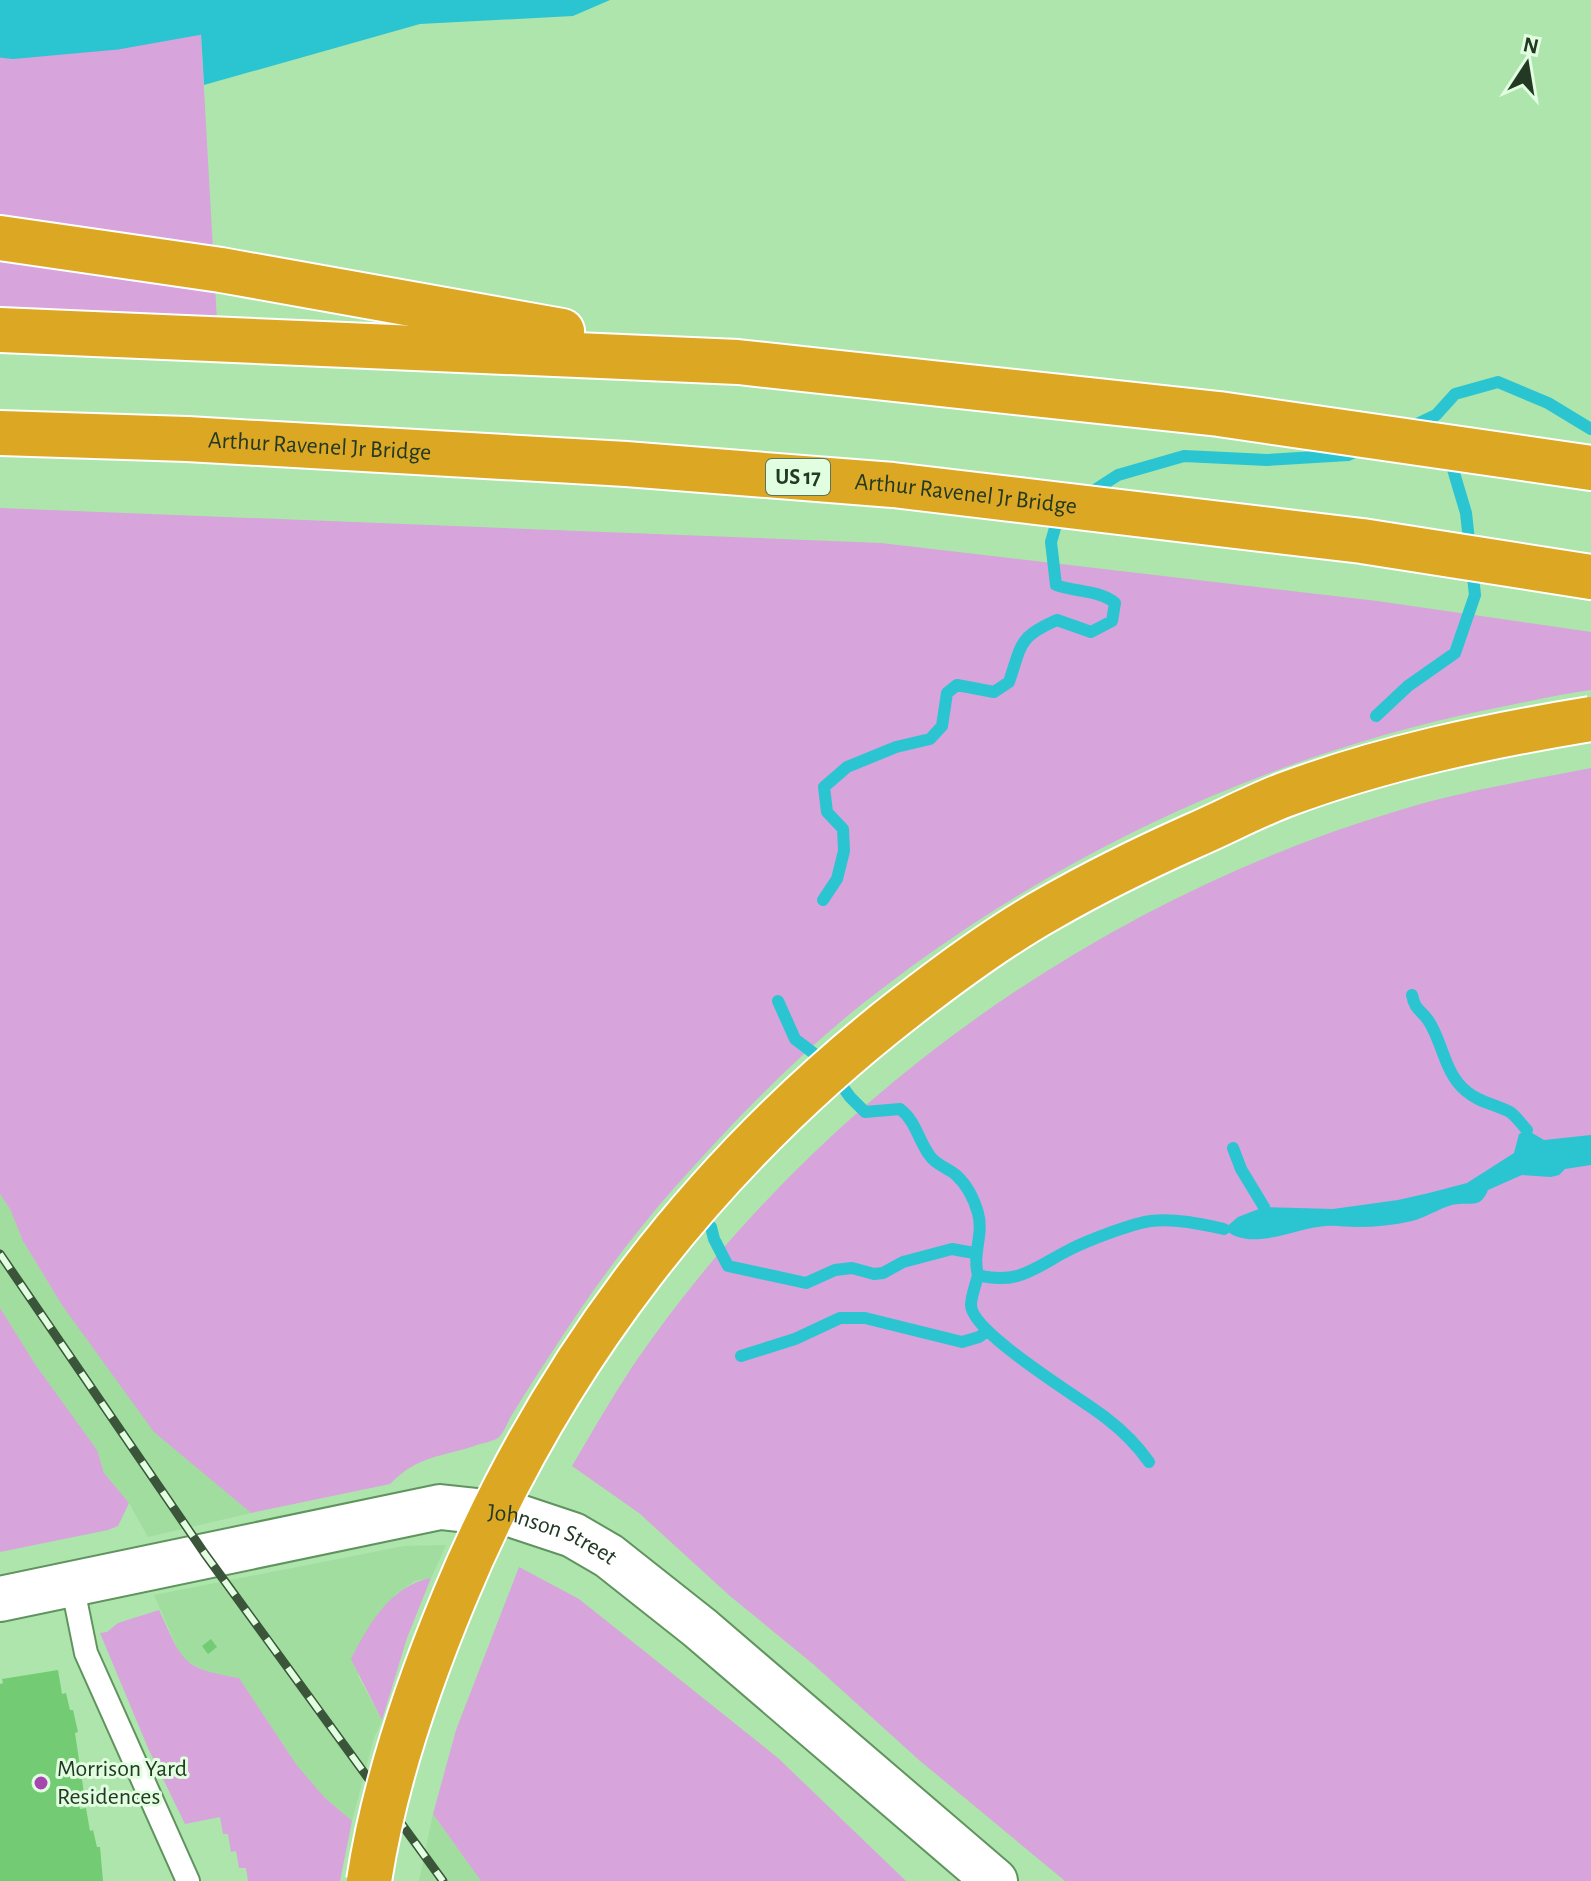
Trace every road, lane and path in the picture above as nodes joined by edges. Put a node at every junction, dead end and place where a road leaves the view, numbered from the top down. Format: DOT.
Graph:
graph roads {
  1 [pos="0,238"];
  2 [pos="10,330"];
  3 [pos="738,362"];
  4 [pos="0,433"];
  5 [pos="1591,468"];
  6 [pos="1591,577"];
  7 [pos="1591,719"];
  8 [pos="72,1584"];
  9 [pos="0,1599"];
  10 [pos="188,1881"];
  11 [pos="369,1881"];
  12 [pos="995,1881"];
  1 -- 3 [label="highway"];
  2 -- 3 [label="highway"];
  3 -- 5 [label="highway"];
  4 -- 6 [label="highway, Arthur Ravenel Jr Bridge / US 17"];
  7 -- 11 [label="highway, bridge"];
  8 -- 9 [label="street, Johnson Street"];
  8 -- 10 [label="lane"];
  8 -- 12 [label="street, Johnson Street"];
}
